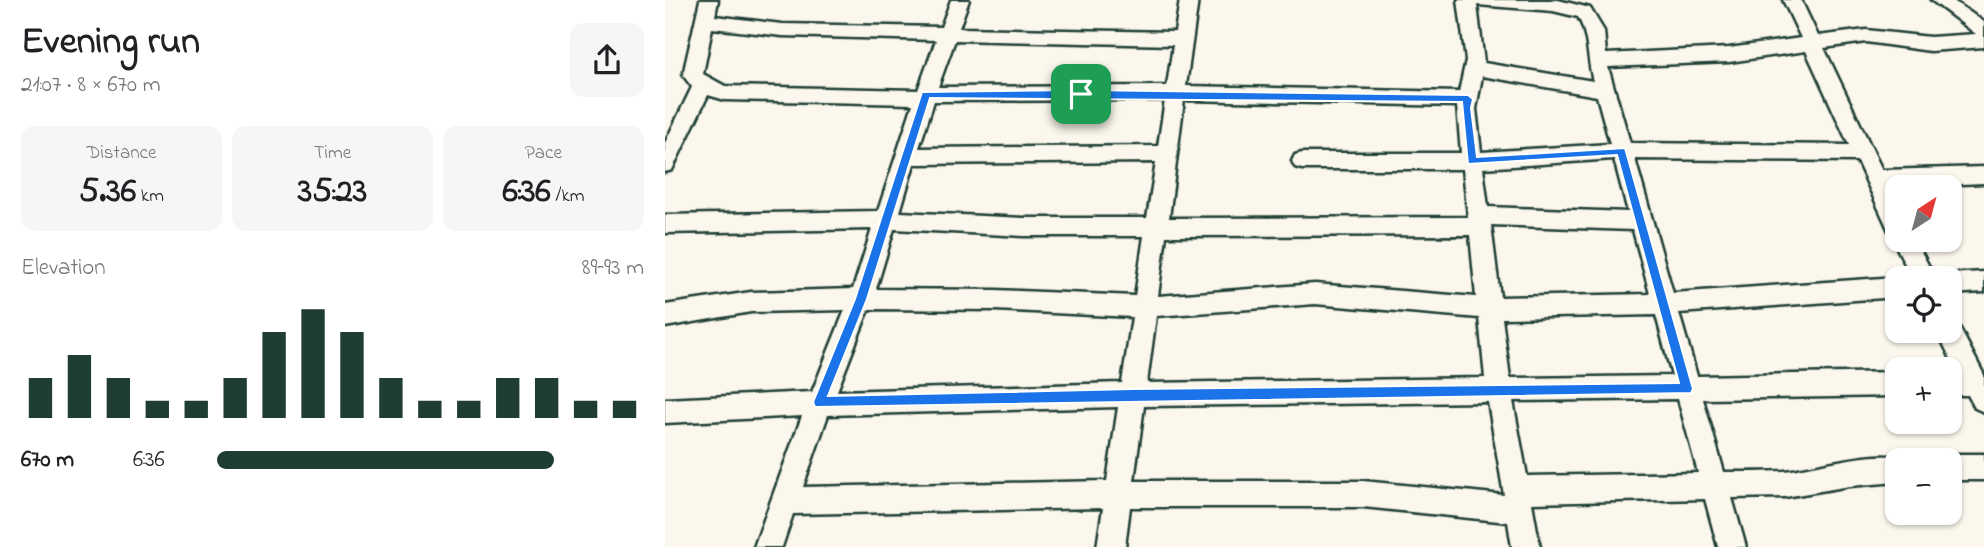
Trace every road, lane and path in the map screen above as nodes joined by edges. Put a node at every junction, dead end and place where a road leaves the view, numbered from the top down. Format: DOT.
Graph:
graph roads {
  1 [pos="709,0"];
  2 [pos="960,0"];
  3 [pos="1189,0"];
  4 [pos="1467,0"];
  5 [pos="1480,0"];
  6 [pos="1792,0"];
  7 [pos="1940,0"];
  8 [pos="705,21"];
  9 [pos="1984,31"];
  10 [pos="948,33"];
  11 [pos="1183,39"];
  12 [pos="1984,40"];
  13 [pos="1812,43"];
  14 [pos="1597,61"];
  15 [pos="1474,68"];
  16 [pos="703,85"];
  17 [pos="1605,90"];
  18 [pos="1175,93"];
  19 [pos="926,96"];
  20 [pos="1468,99"];
  21 [pos="1621,151"];
  22 [pos="1166,153"];
  23 [pos="1863,153"];
  24 [pos="906,156"];
  25 [pos="1302,161"];
  26 [pos="1472,162"];
  27 [pos="665,164"];
  28 [pos="1984,175"];
  29 [pos="1875,179"];
  30 [pos="1885,200"];
  31 [pos="886,220"];
  32 [pos="1479,221"];
  33 [pos="1640,221"];
  34 [pos="665,224"];
  35 [pos="1155,227"];
  36 [pos="1984,282"];
  37 [pos="1962,283"];
  38 [pos="1885,288"];
  39 [pos="861,299"];
  40 [pos="1663,304"];
  41 [pos="1144,307"];
  42 [pos="1489,308"];
  43 [pos="665,316"];
  44 [pos="1955,343"];
  45 [pos="1885,384"];
  46 [pos="1962,386"];
  47 [pos="1687,389"];
  48 [pos="1499,391"];
  49 [pos="1980,391"];
  50 [pos="1132,395"];
  51 [pos="820,402"];
  52 [pos="665,411"];
  53 [pos="1962,467"];
  54 [pos="1984,467"];
  55 [pos="1885,470"];
  56 [pos="1715,487"];
  57 [pos="1118,495"];
  58 [pos="1517,500"];
  59 [pos="785,501"];
  60 [pos="768,547"];
  61 [pos="1111,547"];
  62 [pos="1526,547"];
  63 [pos="1732,547"];
  1 -- 8 [label="street"];
  2 -- 10 [label="street"];
  3 -- 11 [label="street"];
  4 -- 15 [label="street"];
  5 -- 14 [label="street"];
  6 -- 13 [label="street"];
  7 -- 9 [label="street"];
  8 -- 10 [label="street"];
  8 -- 16 [label="street"];
  10 -- 11 [label="street"];
  10 -- 19 [label="street"];
  11 -- 18 [label="street"];
  12 -- 13 [label="street"];
  13 -- 14 [label="street"];
  13 -- 23 [label="street"];
  14 -- 17 [label="street"];
  15 -- 17 [label="street"];
  15 -- 20 [label="street"];
  16 -- 19 [label="street"];
  16 -- 27 [label="street"];
  17 -- 21 [label="street"];
  18 -- 19 [label="street"];
  18 -- 20 [label="street"];
  18 -- 22 [label="street"];
  19 -- 24 [label="street"];
  20 -- 26 [label="street"];
  21 -- 23 [label="street"];
  21 -- 26 [label="street"];
  21 -- 33 [label="street"];
  22 -- 24 [label="street"];
  22 -- 35 [label="street"];
  23 -- 29 [label="street"];
  24 -- 31 [label="street"];
  25 -- 26 [label="street"];
  26 -- 32 [label="street"];
  28 -- 29 [label="street"];
  29 -- 30 [label="street"];
  31 -- 34 [label="street"];
  31 -- 35 [label="street"];
  31 -- 39 [label="street"];
  32 -- 33 [label="street"];
  32 -- 35 [label="street"];
  32 -- 42 [label="street"];
  33 -- 40 [label="street"];
  35 -- 41 [label="street"];
  36 -- 37 [label="street"];
  38 -- 40 [label="street"];
  39 -- 41 [label="street"];
  39 -- 43 [label="street"];
  39 -- 51 [label="street"];
  40 -- 42 [label="street"];
  40 -- 47 [label="street"];
  41 -- 42 [label="street"];
  41 -- 50 [label="street"];
  42 -- 48 [label="street"];
  44 -- 49 [label="street"];
  45 -- 47 [label="street"];
  46 -- 49 [label="street"];
  47 -- 48 [label="street"];
  47 -- 56 [label="street"];
  48 -- 50 [label="street"];
  48 -- 58 [label="street"];
  50 -- 51 [label="street"];
  50 -- 57 [label="street"];
  51 -- 52 [label="street"];
  51 -- 59 [label="street"];
  53 -- 54 [label="street"];
  55 -- 56 [label="street"];
  56 -- 58 [label="street"];
  56 -- 63 [label="street"];
  57 -- 58 [label="street"];
  57 -- 59 [label="street"];
  57 -- 61 [label="street"];
  58 -- 62 [label="street"];
  59 -- 60 [label="street"];
}
